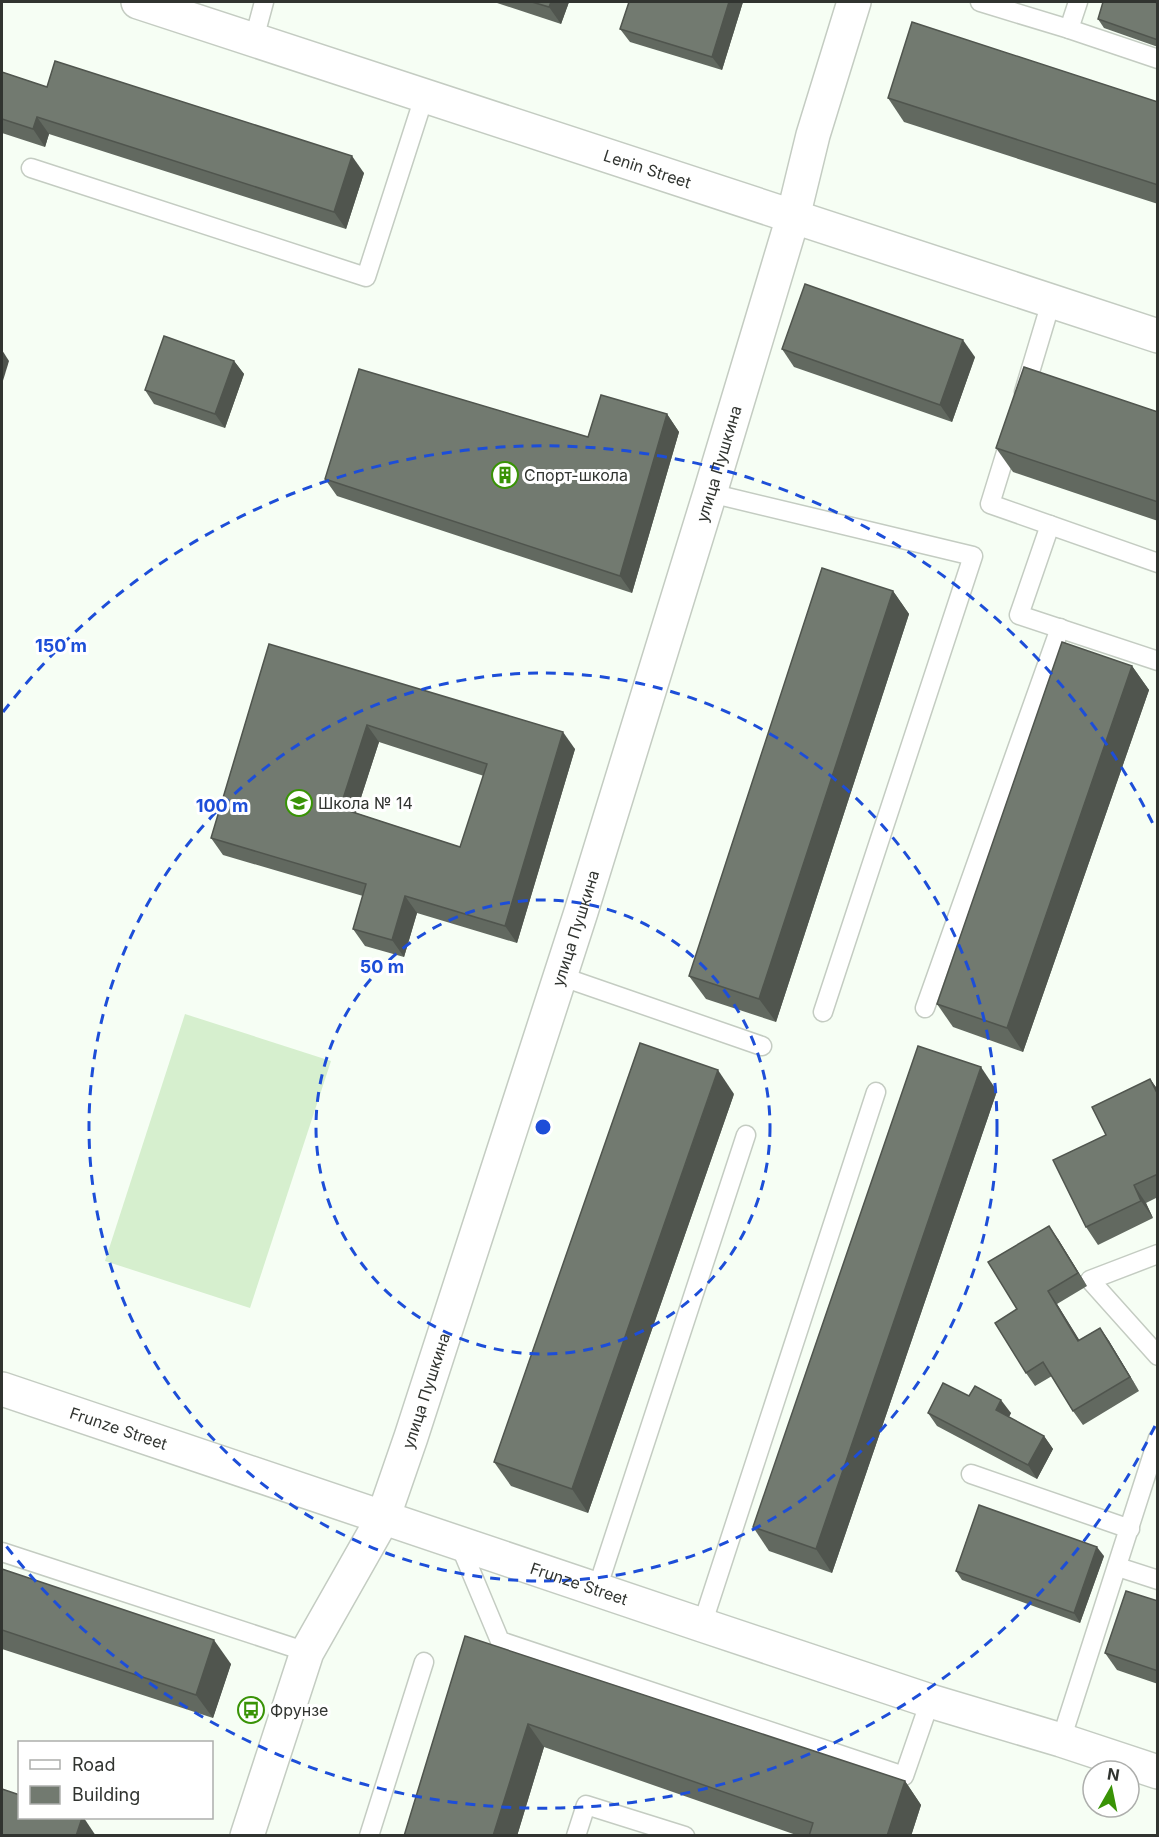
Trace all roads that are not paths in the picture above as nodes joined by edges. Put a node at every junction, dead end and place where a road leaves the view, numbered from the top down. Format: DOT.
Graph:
graph roads {
  1 [pos="138,2"];
  2 [pos="264,2"];
  3 [pos="854,2"];
  4 [pos="980,2"];
  5 [pos="1078,2"];
  6 [pos="1070,29"];
  7 [pos="254,39"];
  8 [pos="1158,59"];
  9 [pos="425,94"];
  10 [pos="31,168"];
  11 [pos="793,216"];
  12 [pos="1052,302"];
  13 [pos="1158,336"];
  14 [pos="710,493"];
  15 [pos="1050,525"];
  16 [pos="1158,563"];
  17 [pos="1060,628"];
  18 [pos="1158,661"];
  19 [pos="560,976"];
  20 [pos="925,1008"];
  21 [pos="823,1012"];
  22 [pos="762,1046"];
  23 [pos="876,1092"];
  24 [pos="746,1135"];
  25 [pos="1158,1254"];
  26 [pos="1158,1356"];
  27 [pos="2,1389"];
  28 [pos="1158,1438"];
  29 [pos="971,1473"];
  30 [pos="384,1518"];
  31 [pos="1130,1529"];
  32 [pos="459,1543"];
  33 [pos="2,1552"];
  34 [pos="1118,1567"];
  35 [pos="1158,1580"];
  36 [pos="597,1589"];
  37 [pos="702,1625"];
  38 [pos="307,1652"];
  39 [pos="424,1662"];
  40 [pos="930,1701"];
  41 [pos="1061,1740"];
  42 [pos="1158,1773"];
  43 [pos="247,1836"];
  44 [pos="369,1836"];
  45 [pos="576,1836"];
  46 [pos="685,1836"];
  1 -- 7 [label="street, Lenin Street"];
  2 -- 7 [label="lane"];
  3 -- 11 [label="street, улица Пушкина"];
  4 -- 6 [label="lane"];
  5 -- 6 [label="lane"];
  6 -- 8 [label="lane"];
  7 -- 9 [label="street, Lenin Street"];
  9 -- 10 [label="lane"];
  9 -- 11 [label="street, Lenin Street"];
  11 -- 12 [label="street, Lenin Street"];
  11 -- 14 [label="street, улица Пушкина"];
  12 -- 13 [label="street, Lenin Street"];
  12 -- 15 [label="lane"];
  14 -- 19 [label="street, улица Пушкина"];
  14 -- 21 [label="lane"];
  15 -- 16 [label="lane"];
  15 -- 17 [label="lane"];
  17 -- 18 [label="lane"];
  17 -- 20 [label="lane"];
  19 -- 22 [label="lane"];
  19 -- 30 [label="street, улица Пушкина"];
  23 -- 37 [label="lane"];
  24 -- 36 [label="lane"];
  25 -- 26 [label="lane"];
  27 -- 30 [label="street, Frunze Street"];
  28 -- 31 [label="lane"];
  29 -- 31 [label="lane"];
  30 -- 32 [label="street, Frunze Street"];
  30 -- 38 [label="street, улица Пушкина"];
  31 -- 34 [label="lane"];
  32 -- 36 [label="street, Frunze Street"];
  32 -- 40 [label="lane"];
  33 -- 38 [label="lane"];
  34 -- 35 [label="lane"];
  34 -- 41 [label="lane"];
  36 -- 37 [label="street, Frunze Street"];
  37 -- 40 [label="street, Frunze Street"];
  38 -- 43 [label="street, улица Пушкина"];
  39 -- 44 [label="lane"];
  40 -- 41 [label="street, Frunze Street"];
  41 -- 42 [label="street, Frunze Street"];
  45 -- 46 [label="lane"];
}
